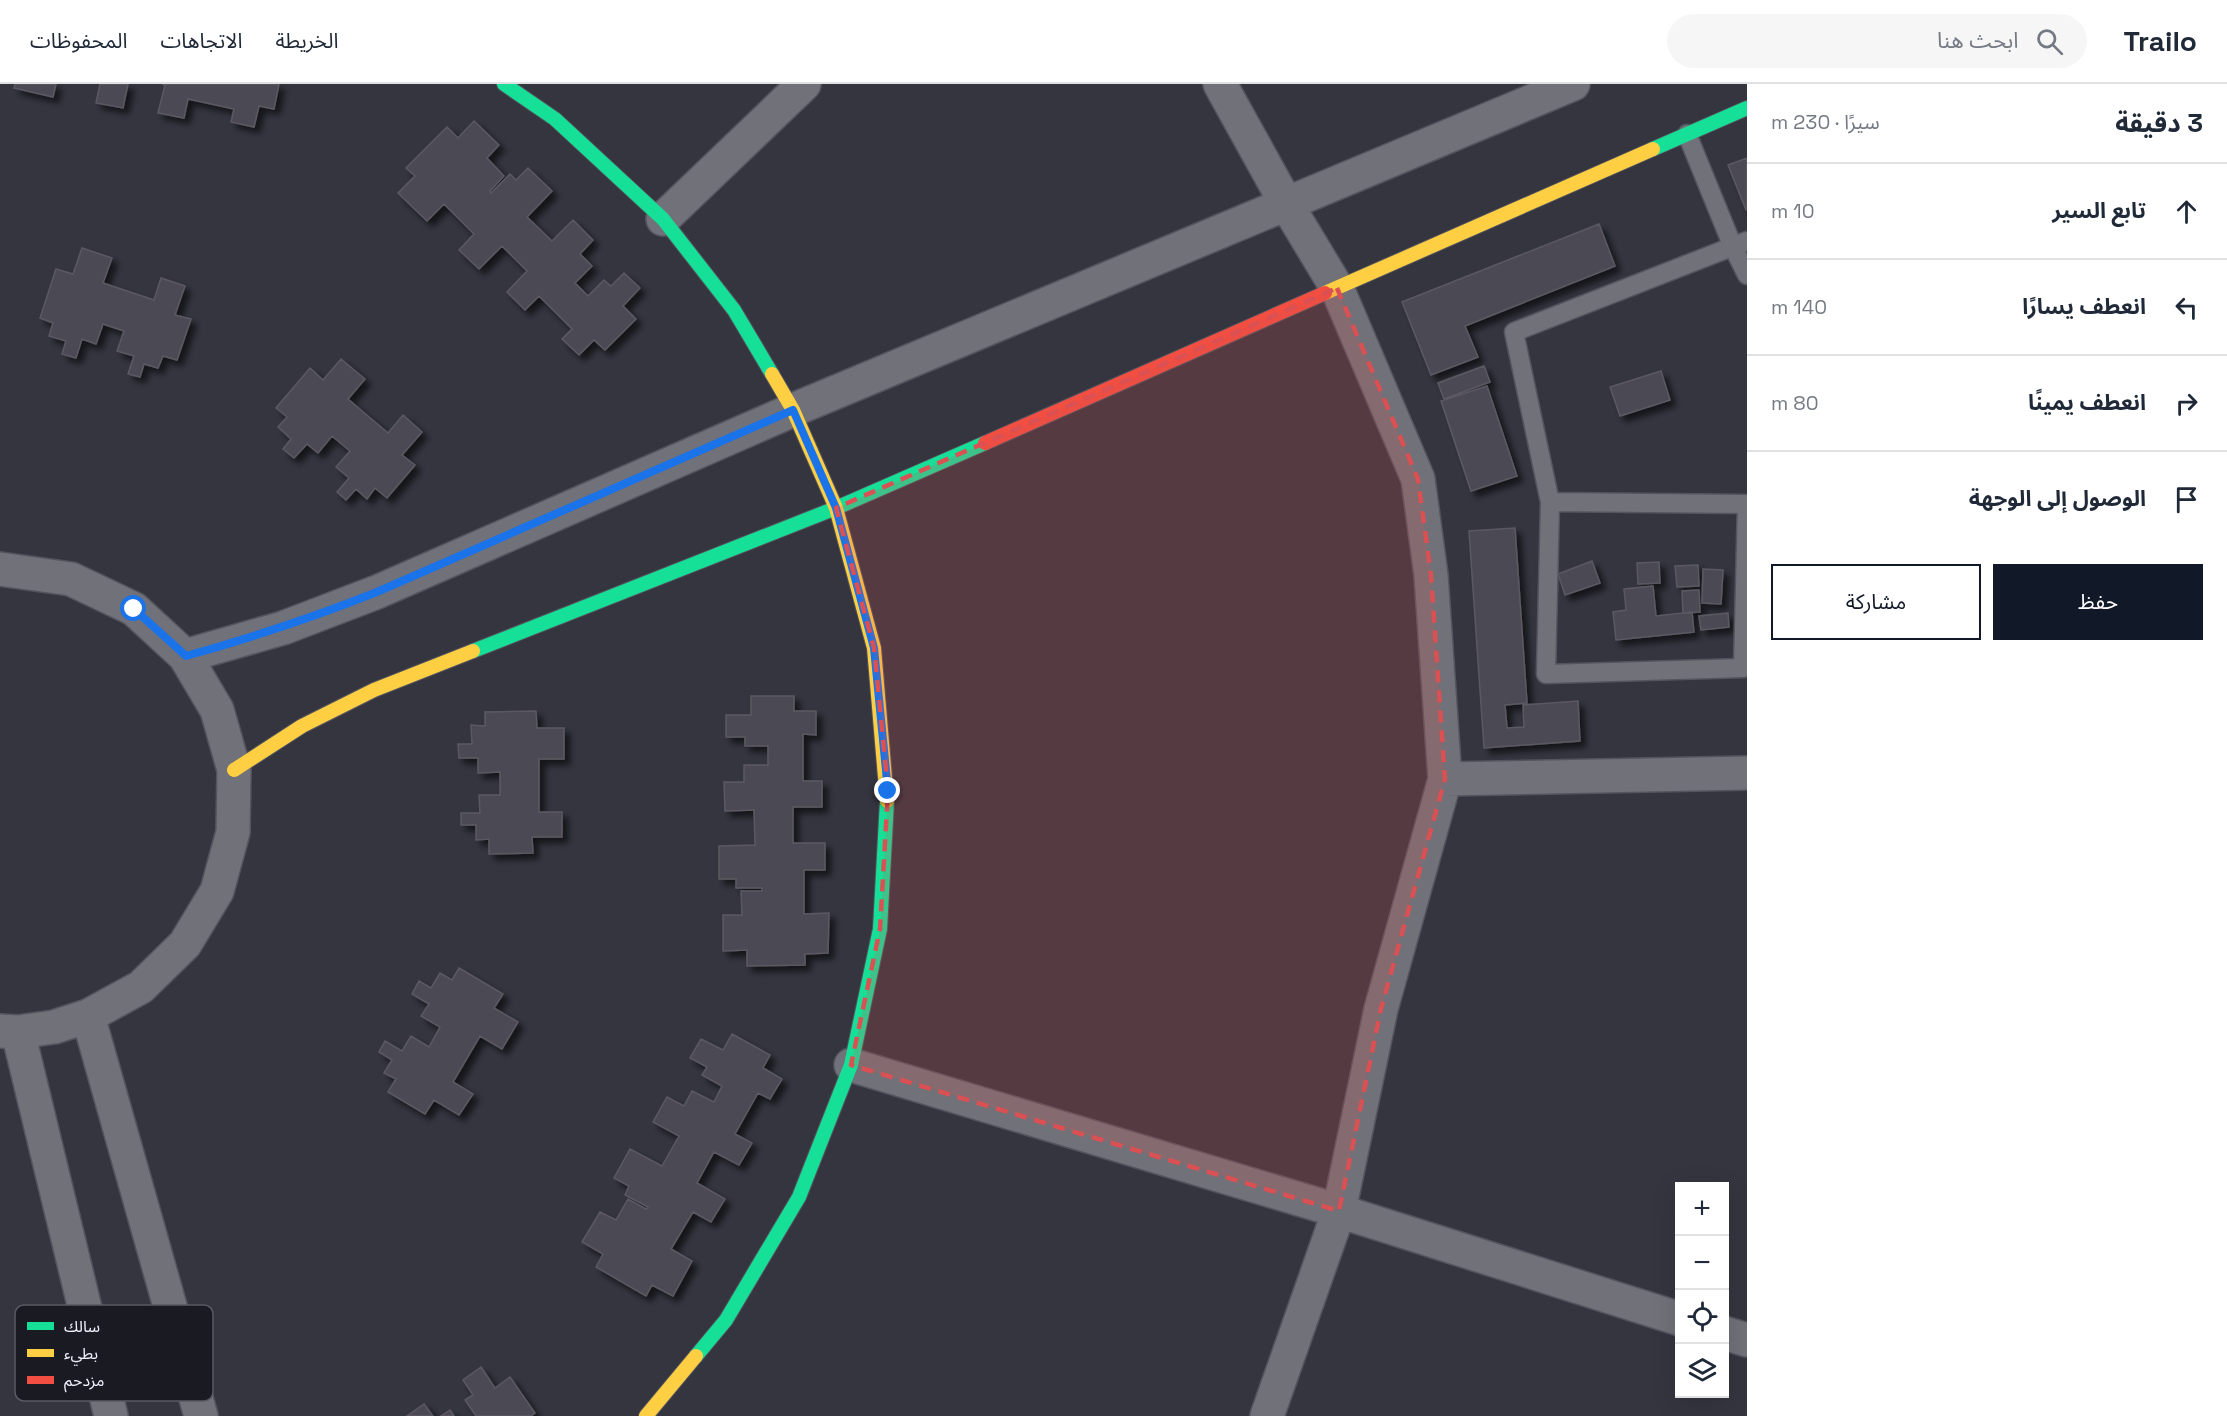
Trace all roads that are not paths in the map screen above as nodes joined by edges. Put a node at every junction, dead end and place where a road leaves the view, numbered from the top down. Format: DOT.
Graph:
graph roads {
  1 [pos="504,84"];
  2 [pos="804,84"];
  3 [pos="1221,84"];
  4 [pos="1573,84"];
  5 [pos="1747,108"];
  6 [pos="1687,134"];
  7 [pos="1287,205"];
  8 [pos="663,219"];
  9 [pos="1740,244"];
  10 [pos="1747,275"];
  11 [pos="1337,288"];
  12 [pos="793,410"];
  13 [pos="1550,502"];
  14 [pos="1746,504"];
  15 [pos="836,508"];
  16 [pos="0,568"];
  17 [pos="186,656"];
  18 [pos="234,770"];
  19 [pos="1747,772"];
  20 [pos="1445,778"];
  21 [pos="88,1016"];
  22 [pos="9,1031"];
  23 [pos="851,1065"];
  24 [pos="1339,1211"];
  25 [pos="82,1305"];
  26 [pos="170,1305"];
  27 [pos="1675,1317"];
  28 [pos="1729,1334"];
  29 [pos="1747,1340"];
  30 [pos="107,1401"];
  31 [pos="197,1401"];
  32 [pos="111,1416"];
  33 [pos="201,1416"];
  34 [pos="646,1416"];
  35 [pos="1267,1416"];
  1 -- 8 [label="street"];
  2 -- 8 [label="street"];
  3 -- 7 [label="street"];
  4 -- 7 [label="street"];
  5 -- 6 [label="street"];
  6 -- 9 [label="lane"];
  6 -- 11 [label="street"];
  7 -- 11 [label="street"];
  7 -- 12 [label="street"];
  8 -- 12 [label="street"];
  9 -- 10 [label="lane"];
  9 -- 13 [label="lane"];
  11 -- 15 [label="street"];
  11 -- 20 [label="street"];
  12 -- 15 [label="street"];
  12 -- 17 [label="street"];
  13 -- 14 [label="lane"];
  13 -- 14 [label="lane"];
  15 -- 18 [label="street"];
  15 -- 23 [label="street"];
  16 -- 17 [label="street"];
  17 -- 18 [label="street"];
  18 -- 21 [label="street"];
  19 -- 20 [label="street"];
  20 -- 24 [label="street"];
  21 -- 22 [label="street"];
  21 -- 26 [label="street"];
  22 -- 25 [label="street"];
  23 -- 24 [label="street"];
  23 -- 34 [label="street"];
  24 -- 27 [label="street"];
  24 -- 35 [label="street"];
  28 -- 29 [label="street"];
  30 -- 32 [label="street"];
  31 -- 33 [label="street"];
}
